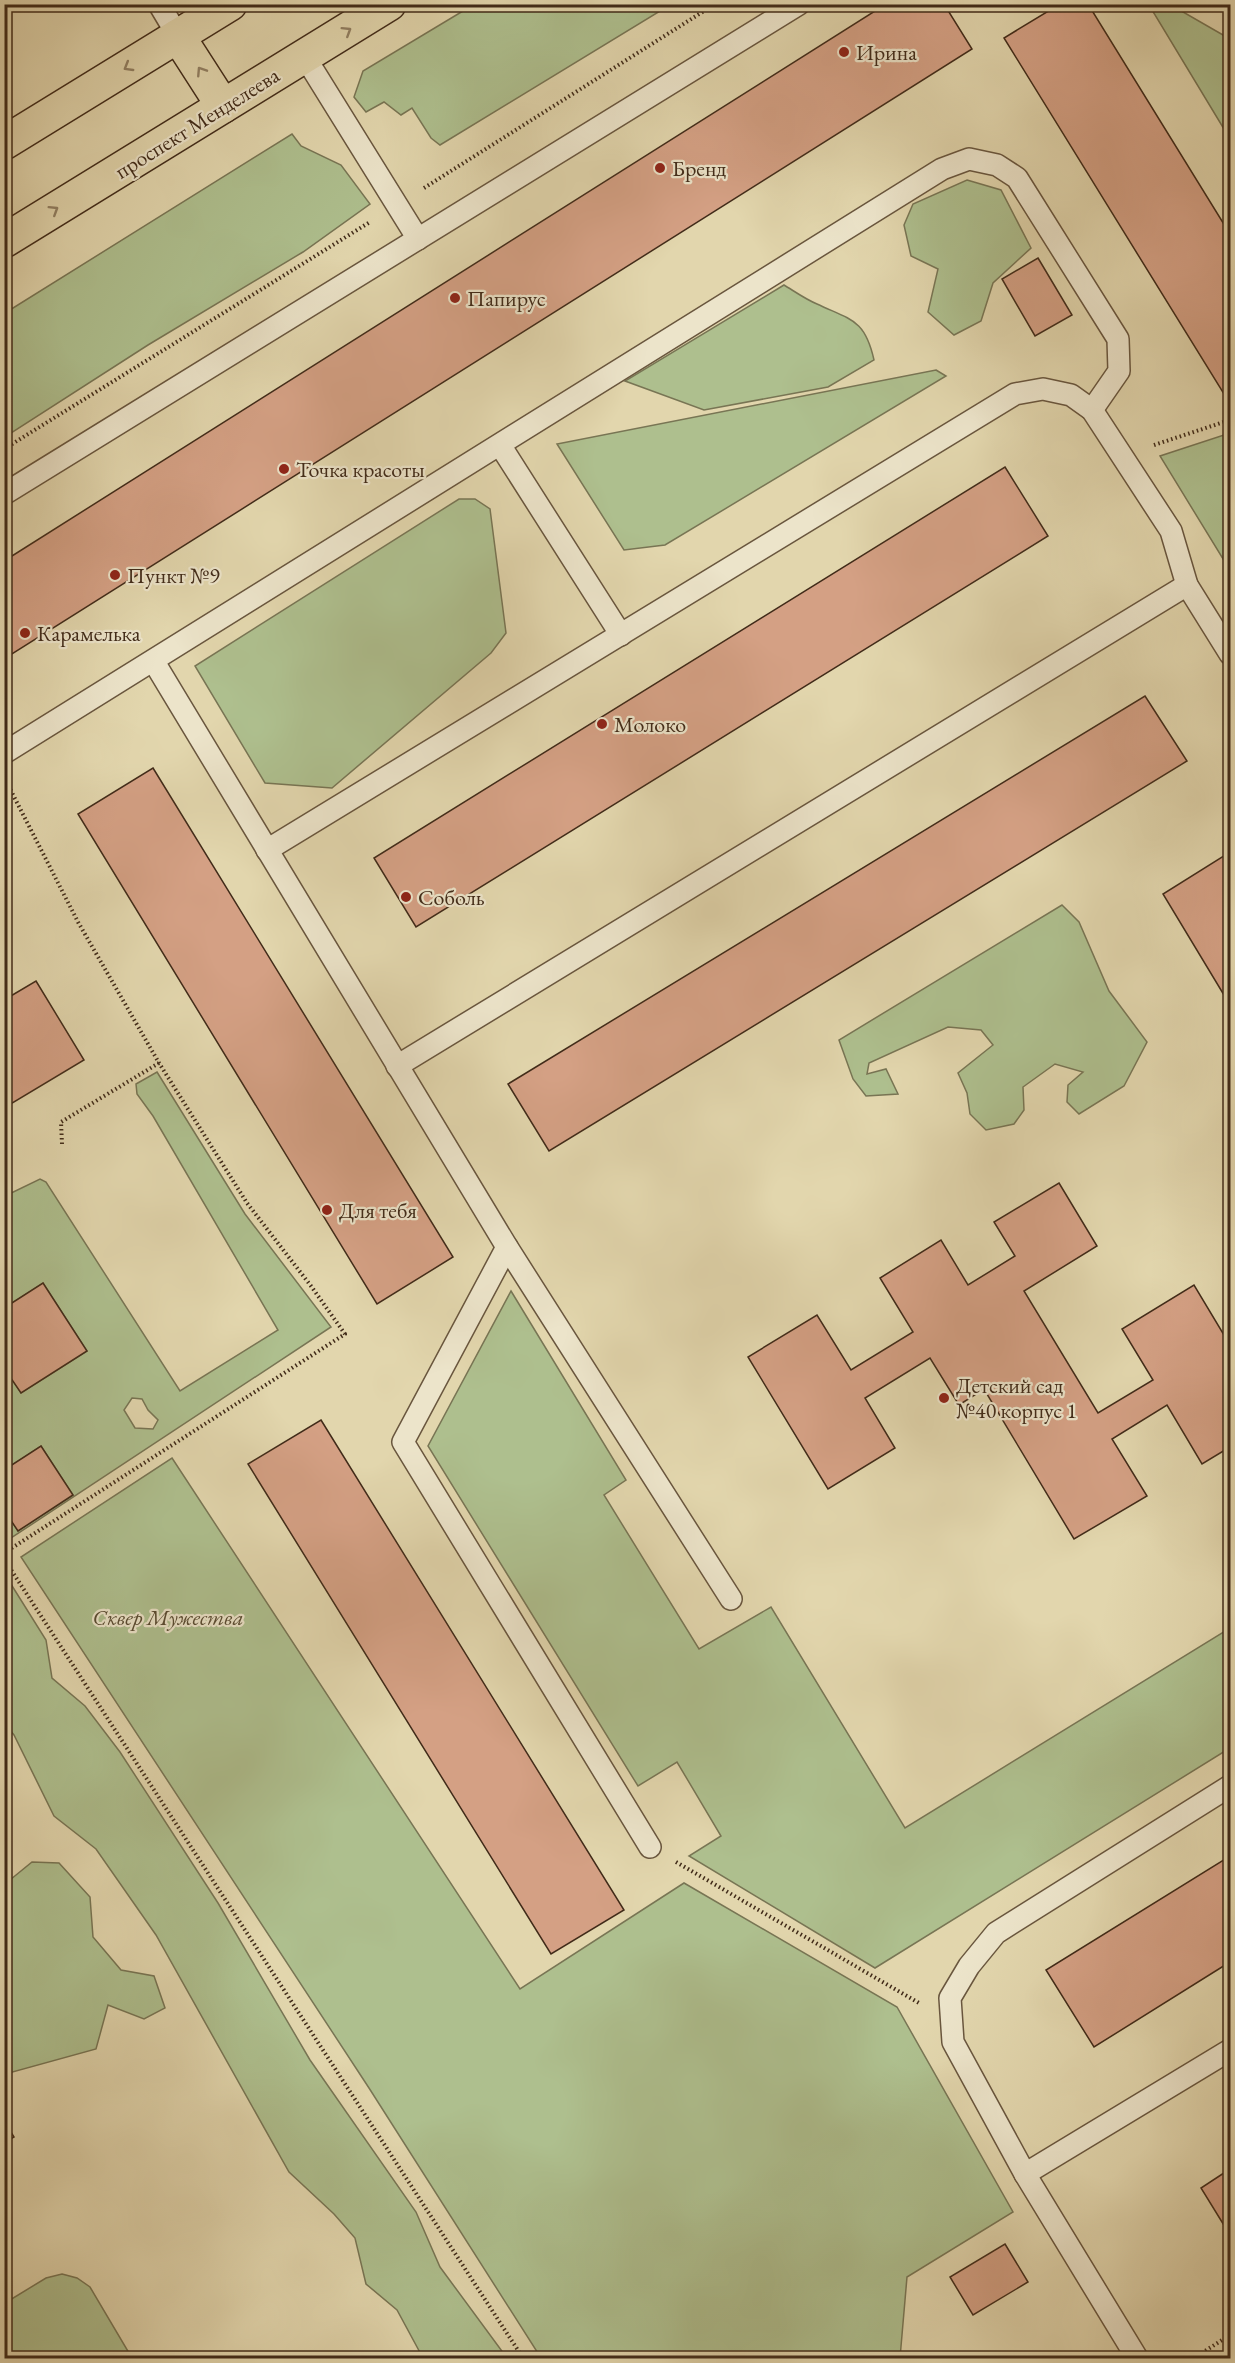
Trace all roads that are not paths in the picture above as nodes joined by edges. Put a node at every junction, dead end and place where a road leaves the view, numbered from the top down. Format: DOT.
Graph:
graph roads {
  1 [pos="159,4"];
  2 [pos="230,4"];
  3 [pos="389,4"];
  4 [pos="799,4"];
  5 [pos="178,36"];
  6 [pos="305,57"];
  7 [pos="223,106"];
  8 [pos="4,143"];
  9 [pos="418,239"];
  10 [pos="4,241"];
  11 [pos="1092,410"];
  12 [pos="500,445"];
  13 [pos="4,494"];
  14 [pos="1187,585"];
  15 [pos="621,635"];
  16 [pos="1230,654"];
  17 [pos="154,662"];
  18 [pos="4,753"];
  19 [pos="267,850"];
  20 [pos="397,1066"];
  21 [pos="507,1247"];
  22 [pos="731,1599"];
  23 [pos="1230,1786"];
  24 [pos="650,1847"];
  25 [pos="1230,2050"];
  26 [pos="1025,2174"];
  27 [pos="1137,2358"];
  1 -- 5 [label="lane"];
  2 -- 5 [label="main road"];
  6 -- 3 [label="main road, проспект Менделеева, one-way"];
  4 -- 9 [label="lane"];
  7 -- 5 [label="main road, one-way"];
  5 -- 8 [label="main road, one-way"];
  6 -- 7 [label="main road, проспект Менделеева"];
  6 -- 9 [label="lane"];
  10 -- 7 [label="main road, проспект Менделеева, one-way"];
  9 -- 13 [label="lane"];
  11 -- 12 [label="lane"];
  11 -- 14 [label="lane"];
  11 -- 15 [label="lane"];
  12 -- 15 [label="lane"];
  12 -- 17 [label="lane"];
  14 -- 16 [label="lane"];
  14 -- 20 [label="lane"];
  15 -- 19 [label="lane"];
  17 -- 18 [label="lane"];
  17 -- 19 [label="lane"];
  19 -- 20 [label="lane"];
  20 -- 21 [label="lane"];
  21 -- 22 [label="lane"];
  21 -- 24 [label="lane"];
  23 -- 26 [label="lane"];
  25 -- 26 [label="lane"];
  26 -- 27 [label="lane"];
}
